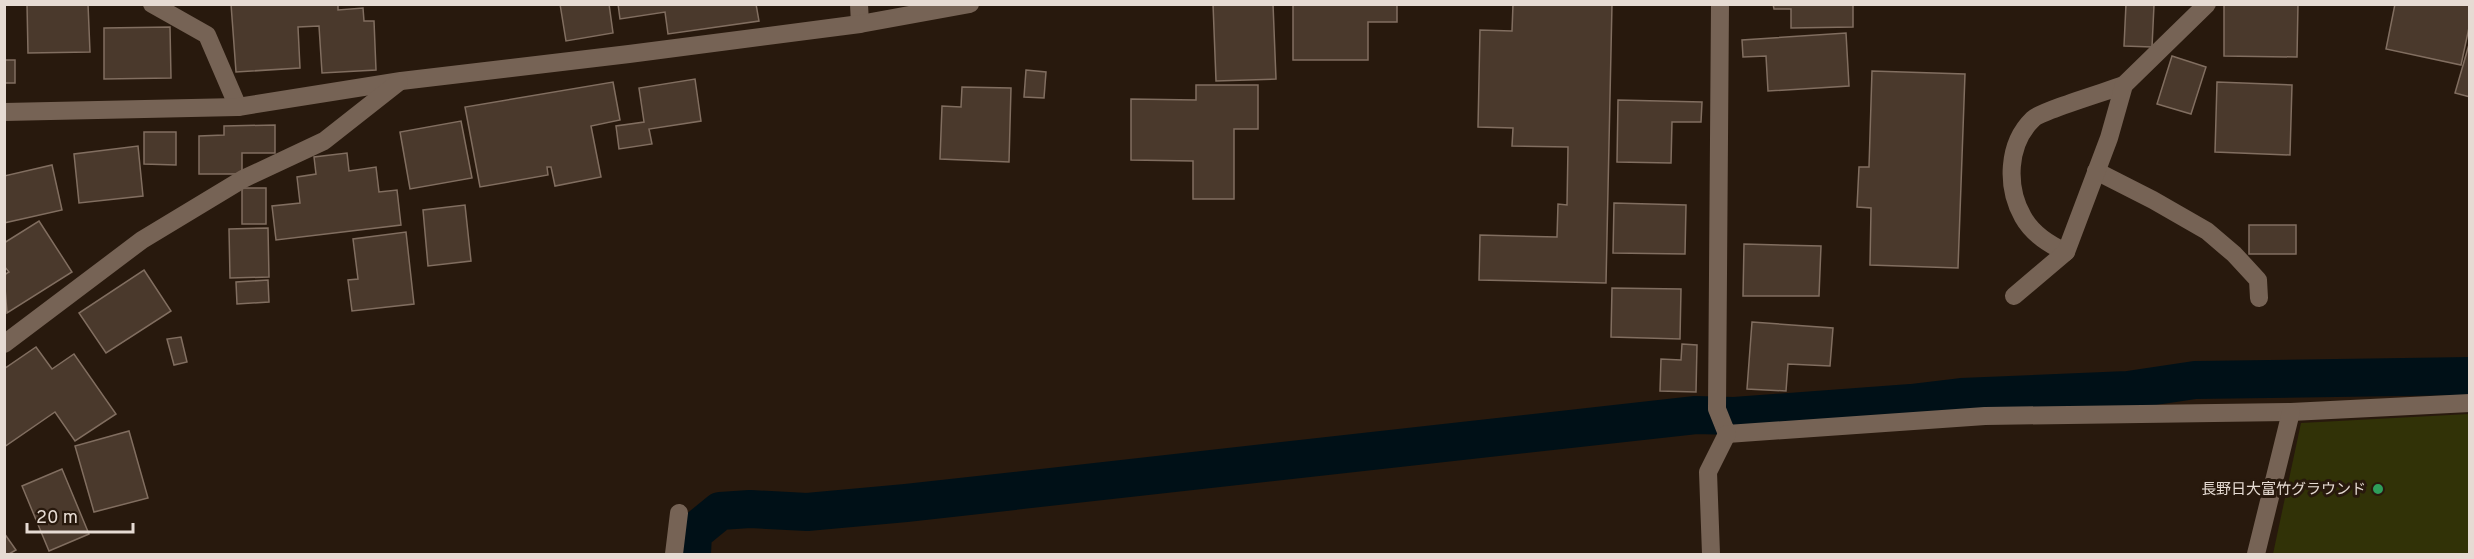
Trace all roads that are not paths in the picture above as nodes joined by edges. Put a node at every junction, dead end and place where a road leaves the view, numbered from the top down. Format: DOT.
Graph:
graph roads {
  1 [pos="152,4"];
  2 [pos="859,4"];
  3 [pos="970,4"];
  4 [pos="1720,4"];
  5 [pos="2208,4"];
  6 [pos="860,24"];
  7 [pos="401,81"];
  8 [pos="2124,85"];
  9 [pos="238,107"];
  10 [pos="4,112"];
  11 [pos="2096,171"];
  12 [pos="2066,252"];
  13 [pos="2014,297"];
  14 [pos="2259,298"];
  15 [pos="4,344"];
  16 [pos="2469,403"];
  17 [pos="2291,412"];
  18 [pos="1727,431"];
  19 [pos="679,513"];
  20 [pos="674,555"];
  21 [pos="1711,555"];
  22 [pos="2256,555"];
  1 -- 9 [label="street"];
  2 -- 6 [label="street"];
  3 -- 6 [label="street"];
  4 -- 18 [label="street"];
  5 -- 8 [label="street"];
  6 -- 7 [label="street"];
  7 -- 9 [label="street"];
  7 -- 15 [label="street"];
  8 -- 11 [label="street"];
  8 -- 12 [label="street"];
  9 -- 10 [label="street"];
  11 -- 12 [label="street"];
  11 -- 14 [label="street"];
  12 -- 13 [label="street"];
  16 -- 17 [label="street"];
  17 -- 18 [label="street"];
  17 -- 22 [label="street"];
  18 -- 21 [label="street"];
  19 -- 20 [label="street"];
}
